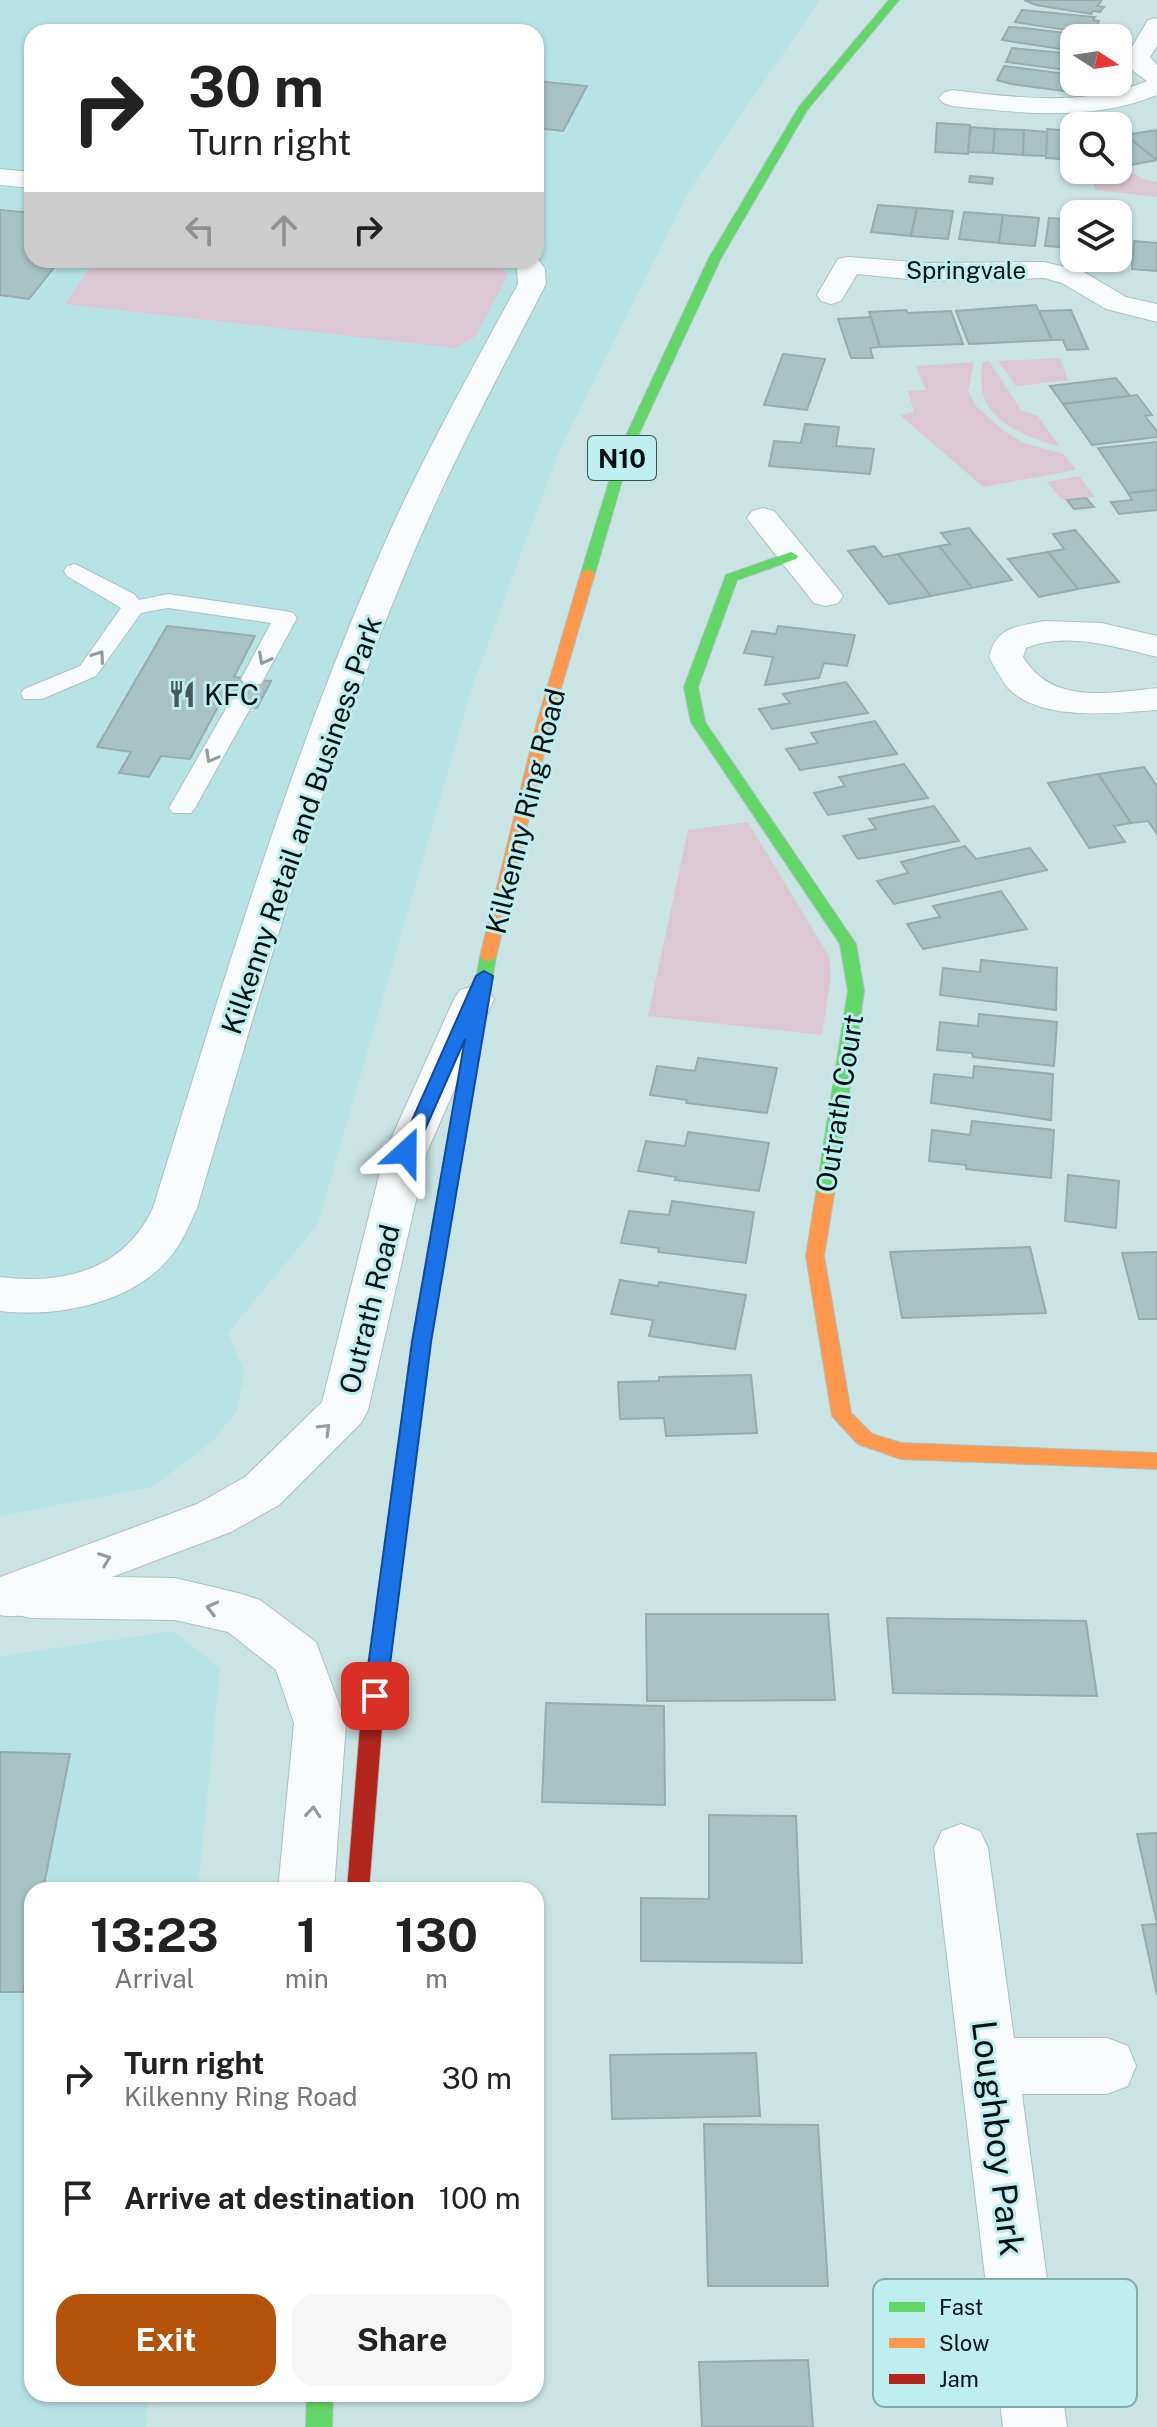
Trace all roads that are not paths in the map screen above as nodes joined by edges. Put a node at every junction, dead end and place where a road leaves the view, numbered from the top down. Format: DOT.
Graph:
graph roads {
  1 [pos="894,0"];
  2 [pos="1157,25"];
  3 [pos="1157,76"];
  4 [pos="1157,86"];
  5 [pos="951,99"];
  6 [pos="0,177"];
  7 [pos="24,179"];
  8 [pos="530,268"];
  9 [pos="831,295"];
  10 [pos="1157,313"];
  11 [pos="763,518"];
  12 [pos="791,556"];
  13 [pos="75,571"];
  14 [pos="826,596"];
  15 [pos="133,608"];
  16 [pos="1157,647"];
  17 [pos="253,679"];
  18 [pos="33,694"];
  19 [pos="1157,699"];
  20 [pos="240,705"];
  21 [pos="182,808"];
  22 [pos="484,976"];
  23 [pos="0,1294"];
  24 [pos="1157,1461"];
  25 [pos="3,1597"];
  26 [pos="961,1848"];
  27 [pos="307,1882"];
  28 [pos="359,1882"];
  29 [pos="988,2066"];
  30 [pos="1107,2066"];
  31 [pos="1016,2279"];
  32 [pos="320,2402"];
  33 [pos="1032,2407"];
  34 [pos="319,2427"];
  35 [pos="1035,2427"];
  1 -- 22 [label="main road, Kilkenny Ring Road / N10"];
  2 -- 3 [label="street"];
  4 -- 5 [label="street"];
  6 -- 7 [label="street"];
  8 -- 23 [label="street, Kilkenny Retail and Business Park"];
  9 -- 10 [label="street, Springvale"];
  11 -- 12 [label="street"];
  12 -- 14 [label="street"];
  12 -- 24 [label="main road, Outrath Court"];
  13 -- 15 [label="lane"];
  15 -- 17 [label="lane, one-way"];
  18 -- 15 [label="lane, one-way"];
  16 -- 19 [label="street"];
  20 -- 21 [label="lane, one-way"];
  25 -- 22 [label="street, Outrath Road, one-way"];
  22 -- 28 [label="main road, Kilkenny Ring Road / N10"];
  27 -- 25 [label="street, Outrath Road, one-way"];
  26 -- 29 [label="street, Loughboy Park"];
  29 -- 30 [label="street"];
  29 -- 31 [label="street, Loughboy Park"];
  32 -- 34 [label="main road"];
  33 -- 35 [label="street, Loughboy Park"];
}
